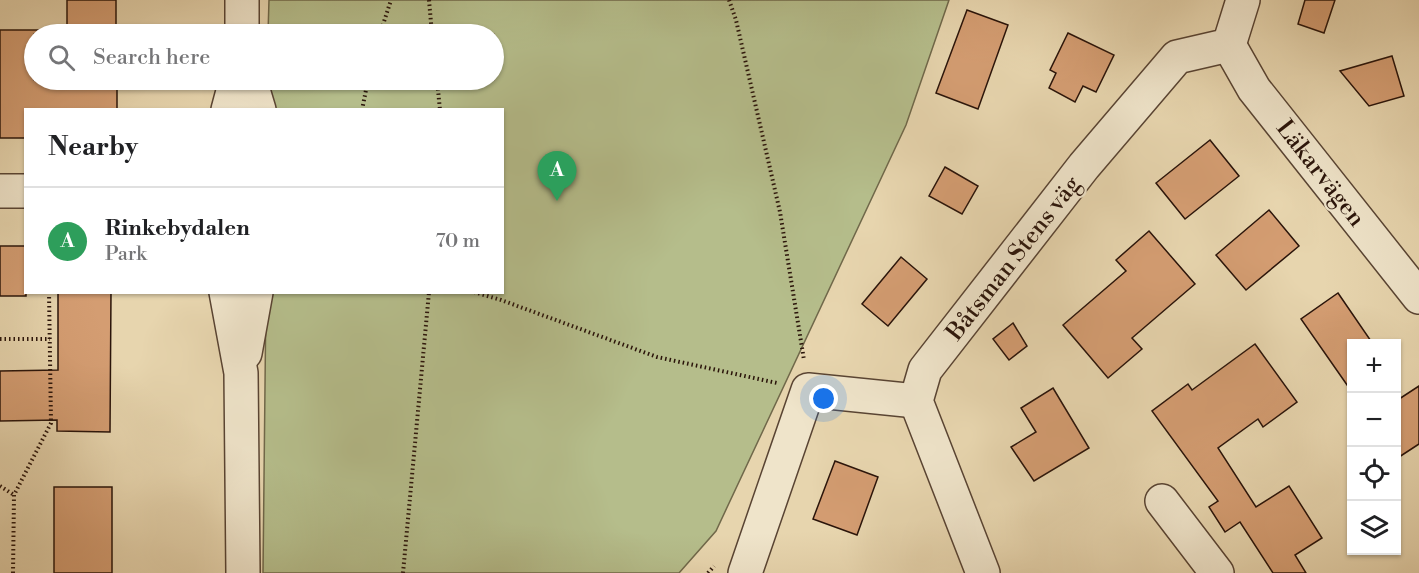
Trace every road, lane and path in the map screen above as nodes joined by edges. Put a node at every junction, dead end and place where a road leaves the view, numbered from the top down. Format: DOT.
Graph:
graph roads {
  1 [pos="243,0"];
  2 [pos="391,0"];
  3 [pos="429,0"];
  4 [pos="729,0"];
  5 [pos="1243,0"];
  6 [pos="242,24"];
  7 [pos="383,24"];
  8 [pos="431,24"];
  9 [pos="1229,45"];
  10 [pos="233,90"];
  11 [pos="253,90"];
  12 [pos="366,90"];
  13 [pos="438,90"];
  14 [pos="229,108"];
  15 [pos="258,108"];
  16 [pos="362,108"];
  17 [pos="441,108"];
  18 [pos="0,191"];
  19 [pos="24,191"];
  20 [pos="49,294"];
  21 [pos="226,294"];
  22 [pos="256,294"];
  23 [pos="429,294"];
  24 [pos="481,294"];
  25 [pos="1419,297"];
  26 [pos="0,339"];
  27 [pos="50,339"];
  28 [pos="241,373"];
  29 [pos="808,390"];
  30 [pos="916,400"];
  31 [pos="0,486"];
  32 [pos="14,495"];
  33 [pos="1162,501"];
  34 [pos="13,573"];
  35 [pos="243,573"];
  36 [pos="403,573"];
  37 [pos="745,573"];
  38 [pos="983,573"];
  39 [pos="1217,573"];
  1 -- 6 [label="street"];
  2 -- 7 [label="path"];
  3 -- 8 [label="path"];
  4 -- 29 [label="path"];
  5 -- 9 [label="street"];
  9 -- 25 [label="street, Läkarvägen"];
  9 -- 30 [label="street, Båtsman Stens väg"];
  10 -- 14 [label="street"];
  11 -- 15 [label="street"];
  12 -- 16 [label="path"];
  13 -- 17 [label="path"];
  18 -- 19 [label="street"];
  20 -- 27 [label="path"];
  21 -- 28 [label="street"];
  22 -- 28 [label="street"];
  23 -- 36 [label="path"];
  24 -- 29 [label="path"];
  26 -- 27 [label="path"];
  27 -- 32 [label="path"];
  28 -- 35 [label="street"];
  29 -- 30 [label="street"];
  29 -- 37 [label="street"];
  30 -- 38 [label="street"];
  31 -- 32 [label="path"];
  32 -- 34 [label="path"];
  33 -- 39 [label="street"];
}
